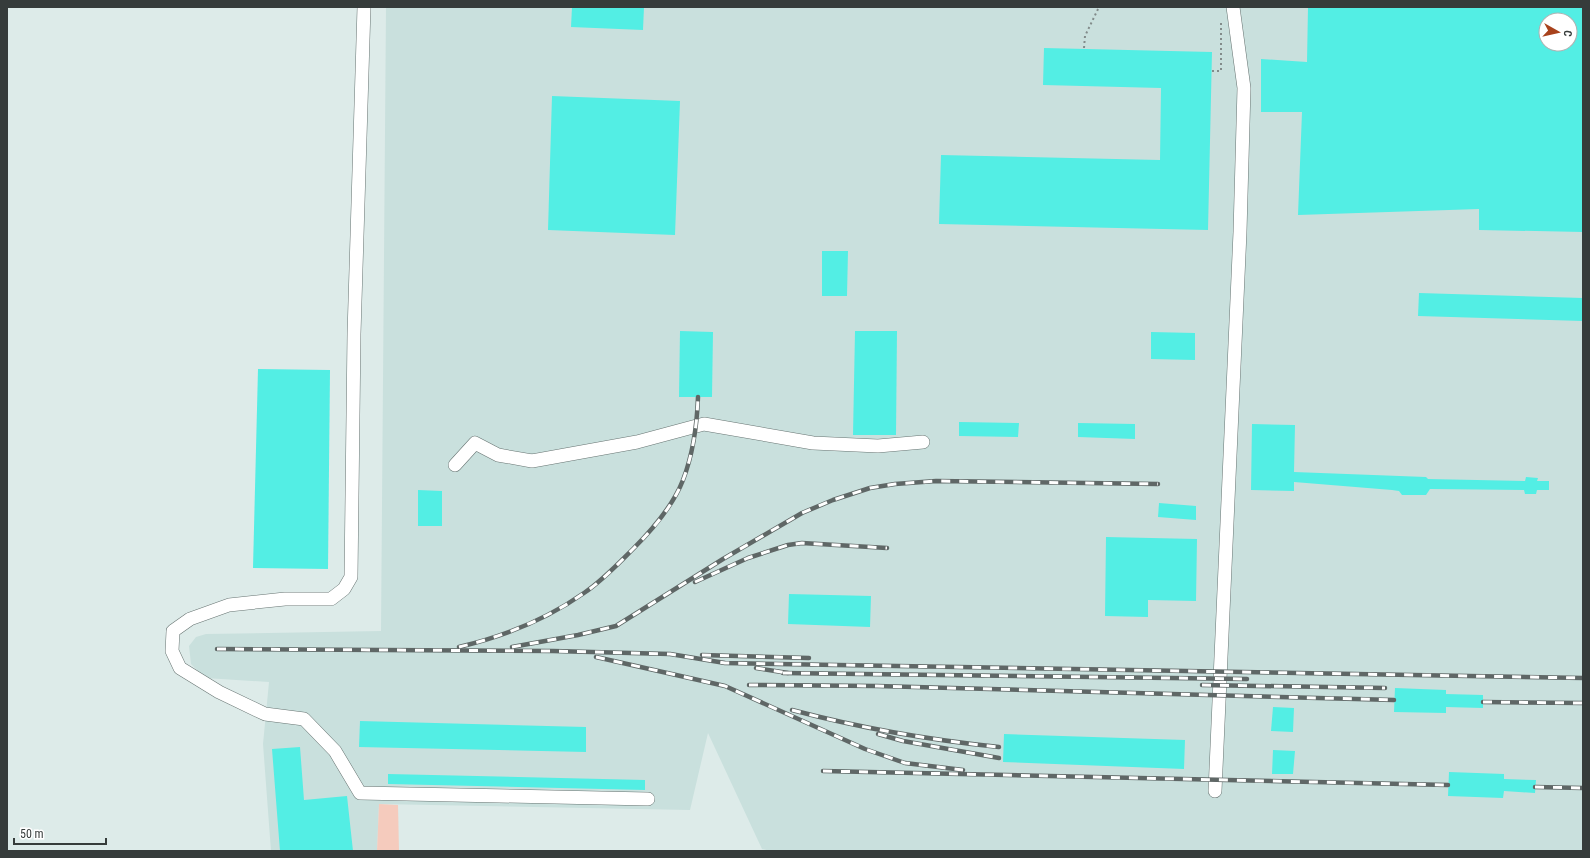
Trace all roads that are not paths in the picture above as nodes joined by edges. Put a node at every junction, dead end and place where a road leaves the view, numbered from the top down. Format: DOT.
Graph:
graph roads {
  1 [pos="364,7"];
  2 [pos="1233,7"];
  3 [pos="923,442"];
  4 [pos="455,465"];
  5 [pos="1215,791"];
  6 [pos="648,799"];
  1 -- 6 [label="lane"];
  2 -- 5 [label="lane"];
  3 -- 4 [label="lane"];
}
